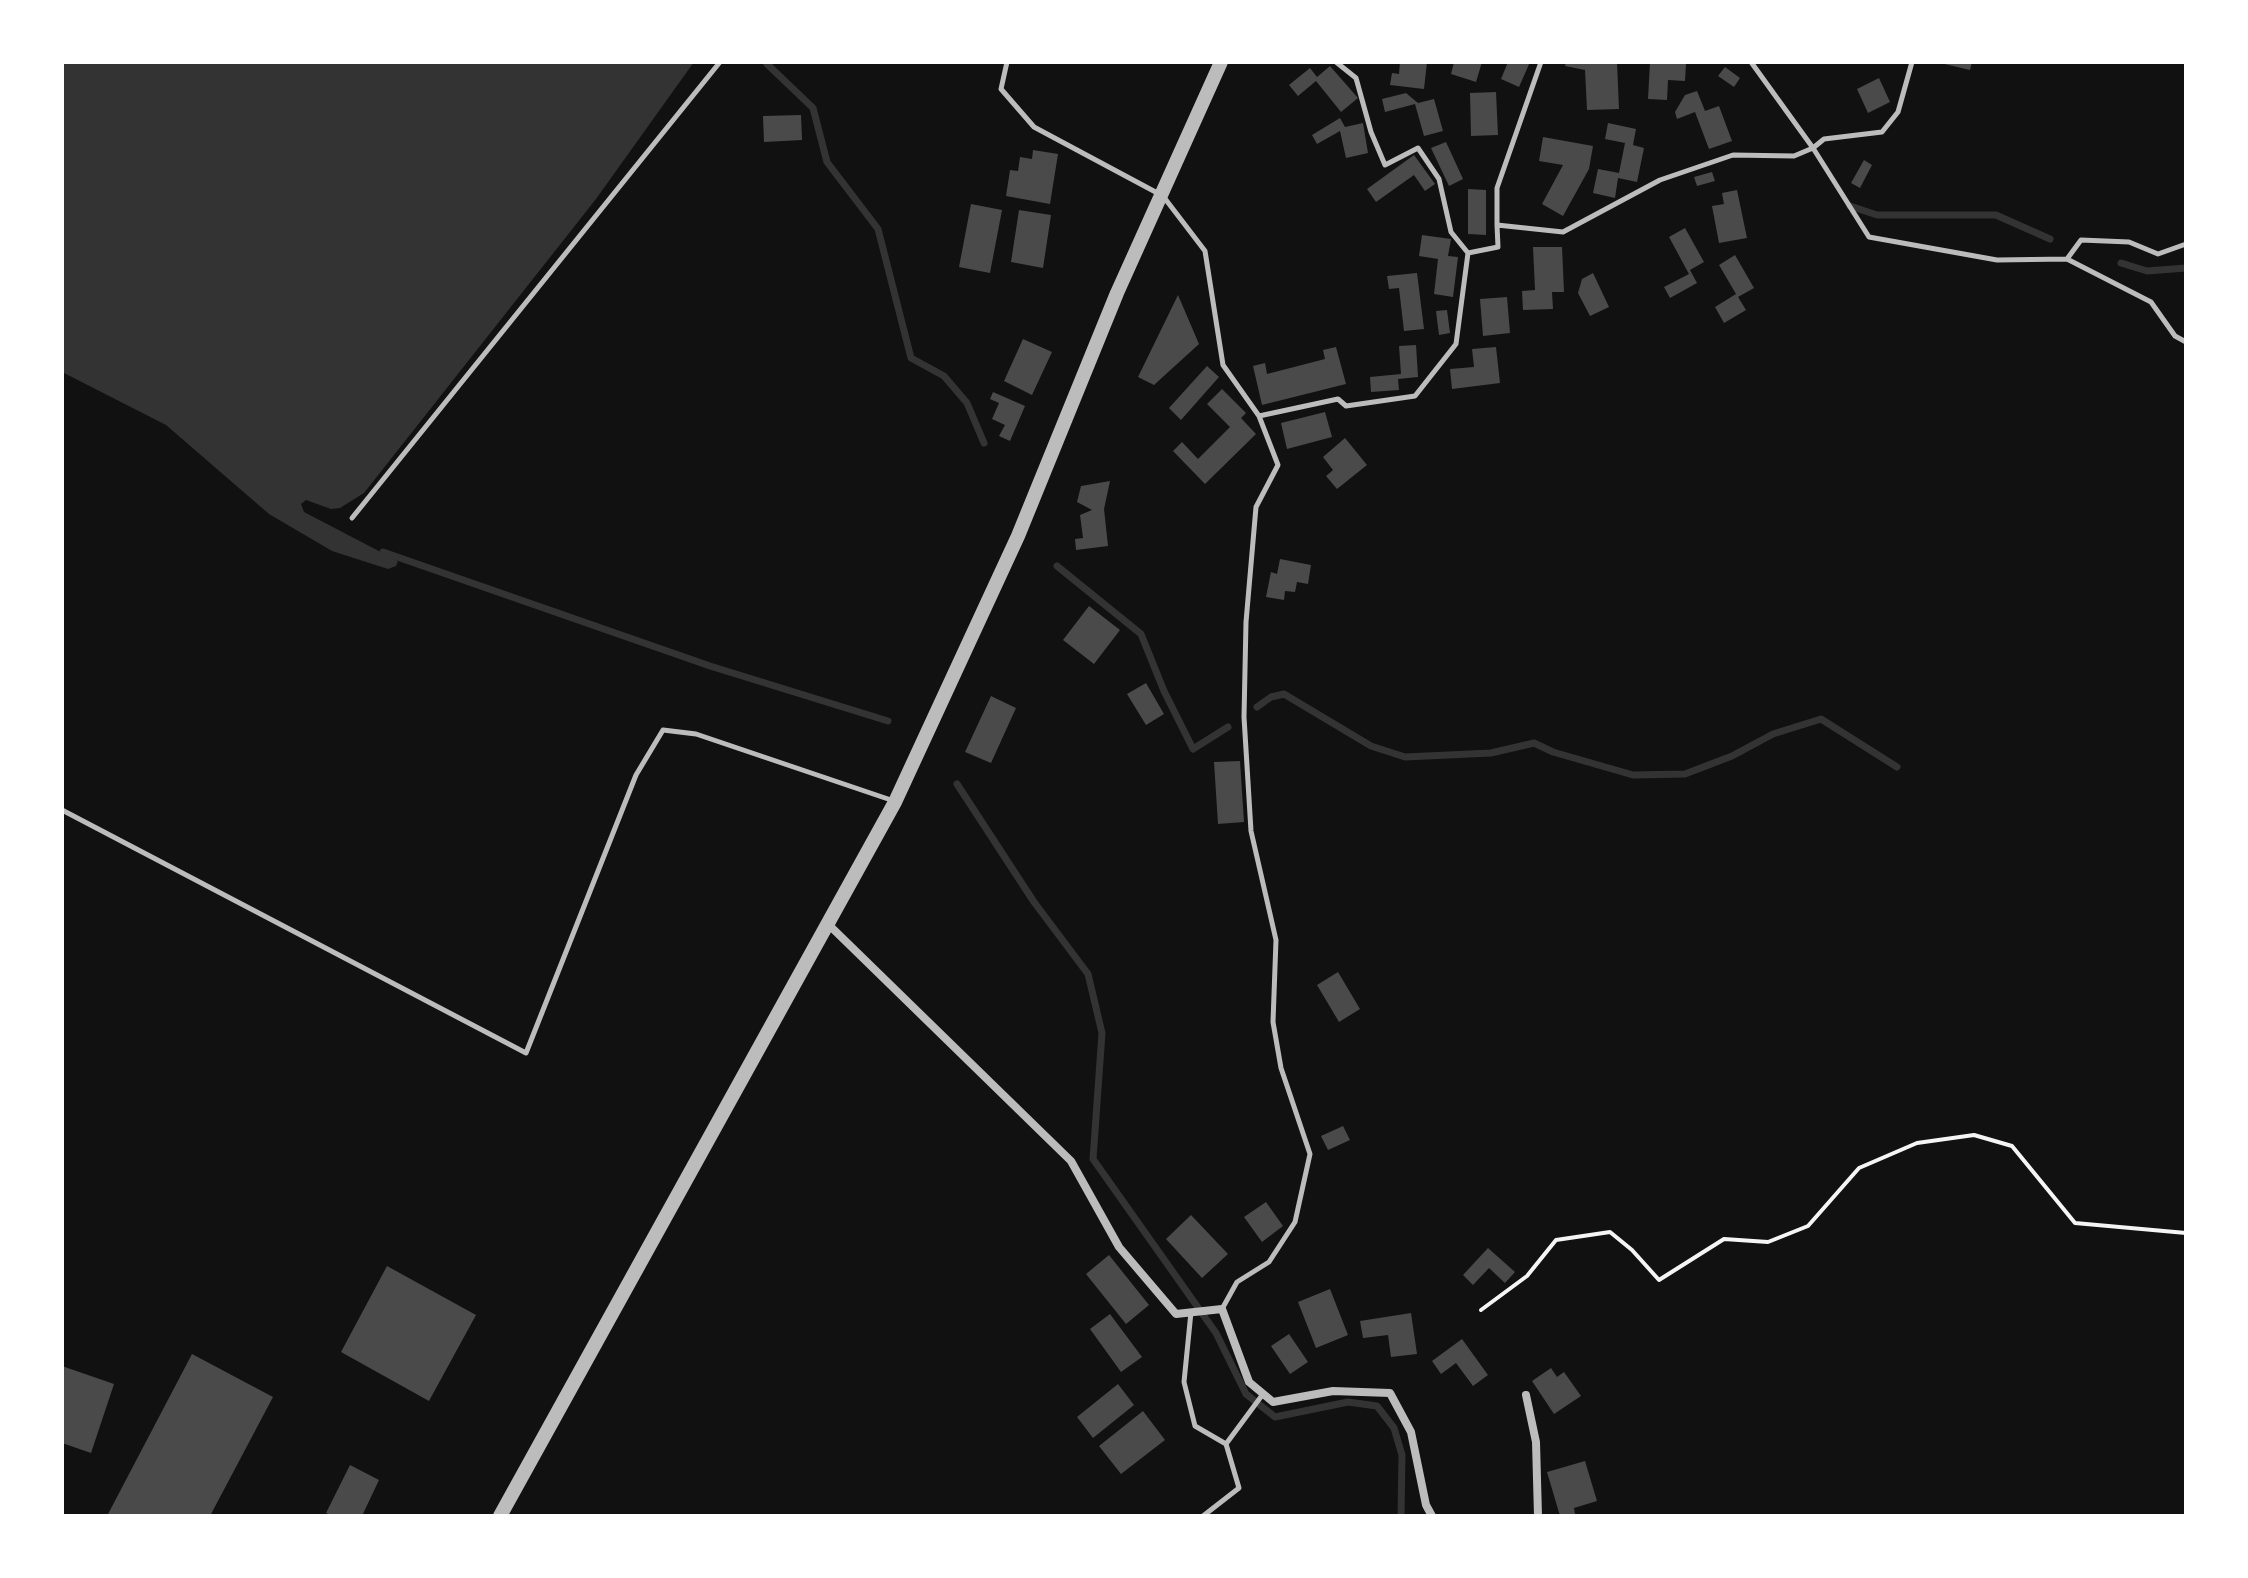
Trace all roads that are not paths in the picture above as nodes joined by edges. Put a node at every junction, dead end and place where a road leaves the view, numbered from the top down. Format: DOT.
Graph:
graph roads {
  1 [pos="720,62"];
  2 [pos="1007,62"];
  3 [pos="1221,62"];
  4 [pos="1336,62"];
  5 [pos="1541,62"];
  6 [pos="1751,62"];
  7 [pos="1912,62"];
  8 [pos="1813,148"];
  9 [pos="1163,196"];
  10 [pos="1497,225"];
  11 [pos="2186,244"];
  12 [pos="1468,253"];
  13 [pos="2067,259"];
  14 [pos="2186,342"];
  15 [pos="1259,416"];
  16 [pos="352,518"];
  17 [pos="895,802"];
  18 [pos="62,810"];
  19 [pos="828,924"];
  20 [pos="1222,1309"];
  21 [pos="1191,1312"];
  22 [pos="1263,1394"];
  23 [pos="1526,1395"];
  24 [pos="1226,1444"];
  25 [pos="500,1516"];
  26 [pos="1203,1516"];
  27 [pos="1432,1516"];
  28 [pos="1538,1516"];
  1 -- 16 [label="lane"];
  2 -- 9 [label="lane"];
  3 -- 9 [label="street"];
  4 -- 12 [label="lane"];
  5 -- 10 [label="lane"];
  6 -- 8 [label="lane"];
  7 -- 8 [label="lane"];
  8 -- 10 [label="lane"];
  8 -- 13 [label="lane"];
  9 -- 15 [label="lane"];
  9 -- 17 [label="street"];
  10 -- 12 [label="lane"];
  11 -- 13 [label="lane"];
  12 -- 15 [label="lane"];
  13 -- 14 [label="lane"];
  15 -- 20 [label="lane"];
  17 -- 18 [label="lane"];
  17 -- 19 [label="street"];
  19 -- 21 [label="street"];
  19 -- 25 [label="street"];
  20 -- 21 [label="street"];
  20 -- 22 [label="street"];
  21 -- 24 [label="lane"];
  22 -- 24 [label="lane"];
  22 -- 27 [label="street"];
  23 -- 28 [label="street"];
  24 -- 26 [label="lane"];
}
